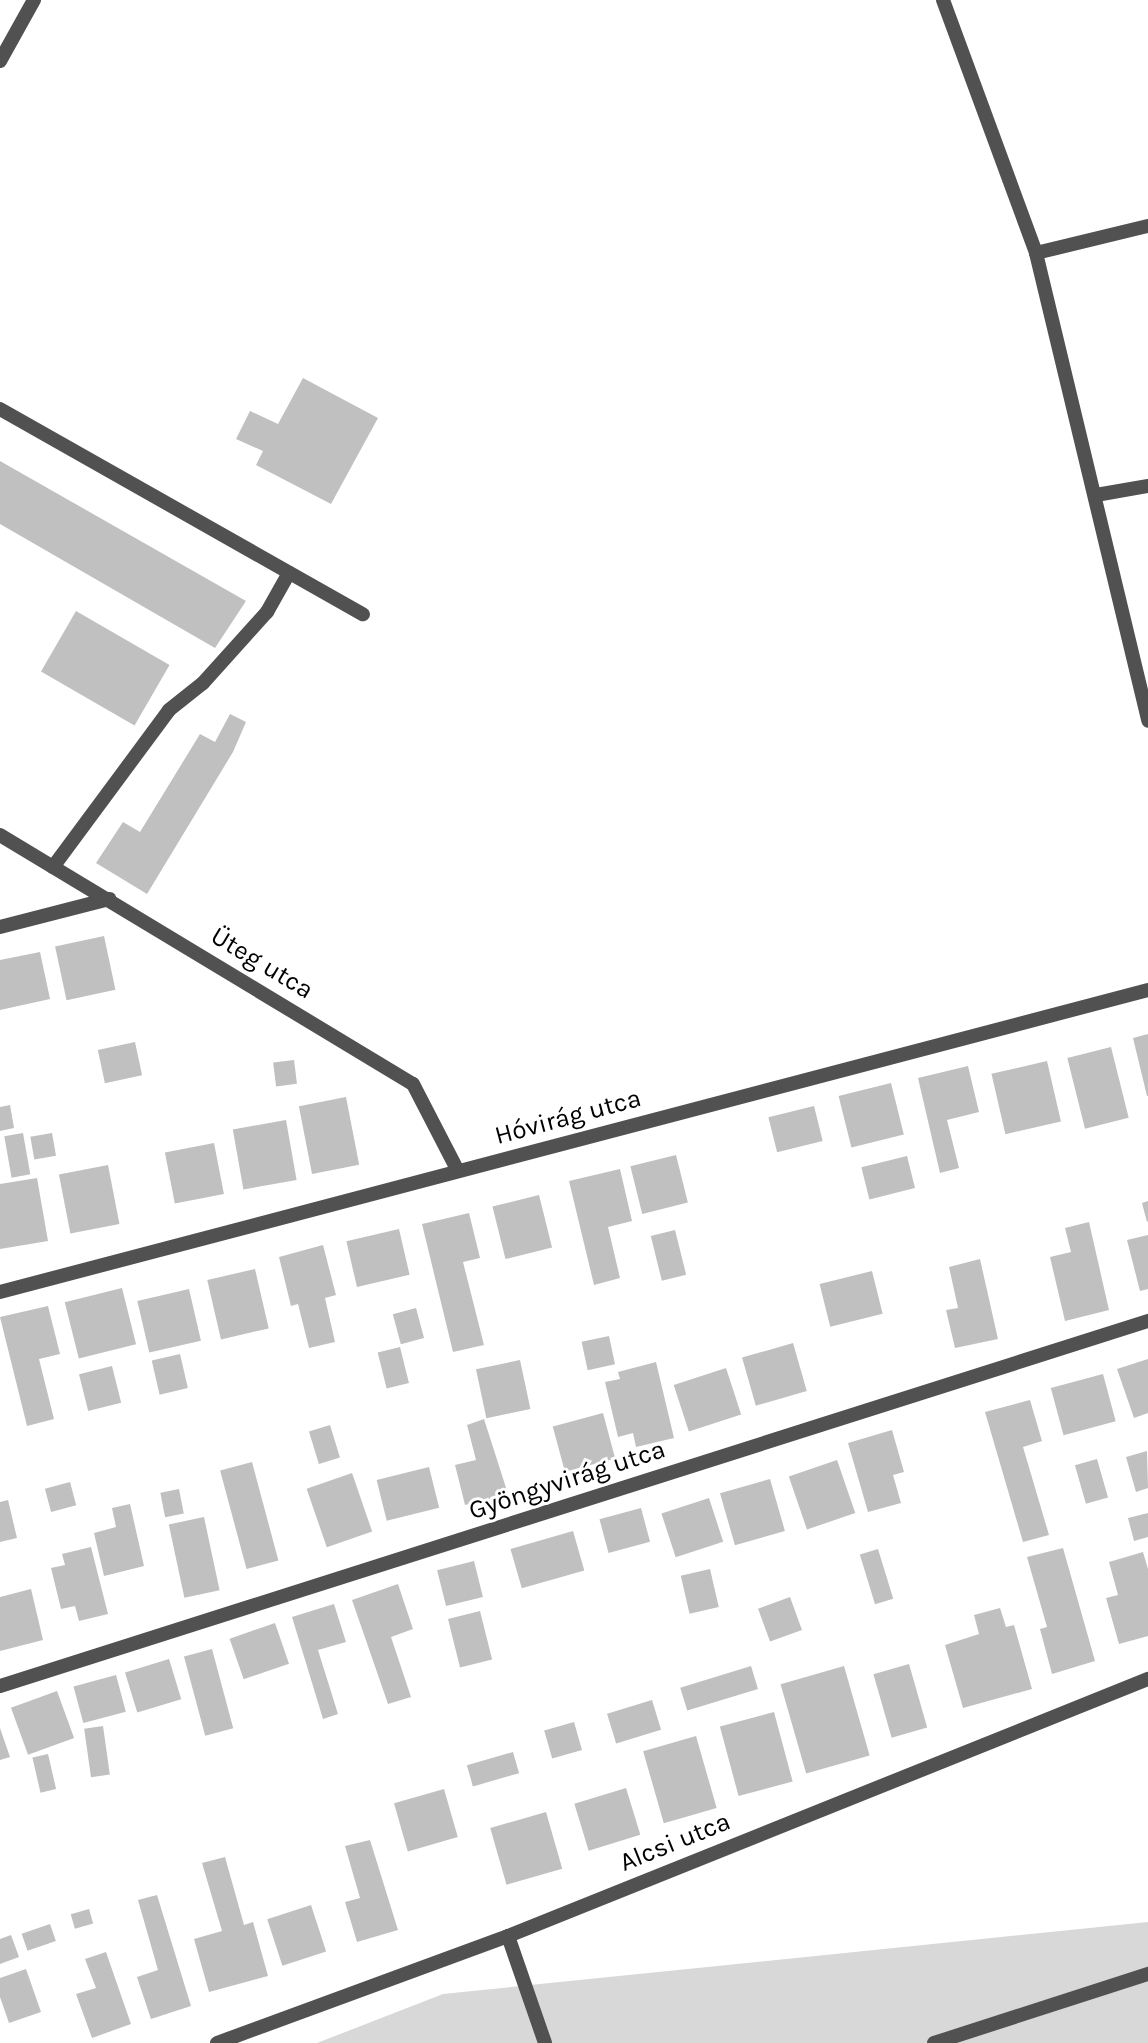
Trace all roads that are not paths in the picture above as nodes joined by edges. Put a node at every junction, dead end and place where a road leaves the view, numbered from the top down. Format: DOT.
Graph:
graph roads {
  1 [pos="34,0"];
  2 [pos="943,0"];
  3 [pos="0,61"];
  4 [pos="1148,226"];
  5 [pos="1036,253"];
  6 [pos="0,409"];
  7 [pos="1148,486"];
  8 [pos="1096,495"];
  9 [pos="289,573"];
  10 [pos="363,614"];
  11 [pos="1148,721"];
  12 [pos="0,835"];
  13 [pos="53,867"];
  14 [pos="108,899"];
  15 [pos="0,927"];
  16 [pos="1148,990"];
  17 [pos="458,1171"];
  18 [pos="0,1292"];
  19 [pos="1148,1321"];
  20 [pos="1148,1679"];
  21 [pos="0,1686"];
  22 [pos="508,1936"];
  23 [pos="1148,1974"];
  24 [pos="217,2043"];
  25 [pos="545,2043"];
  26 [pos="934,2043"];
  1 -- 3 [label="street"];
  2 -- 5 [label="street"];
  4 -- 5 [label="street"];
  5 -- 8 [label="street"];
  6 -- 9 [label="street"];
  7 -- 8 [label="street"];
  8 -- 11 [label="street"];
  9 -- 10 [label="street"];
  9 -- 13 [label="street"];
  12 -- 13 [label="street, Üteg utca"];
  13 -- 14 [label="street, Üteg utca"];
  14 -- 15 [label="street"];
  14 -- 17 [label="street, Üteg utca"];
  16 -- 17 [label="street, Hóvirág utca"];
  17 -- 18 [label="street, Hóvirág utca"];
  19 -- 21 [label="street, Gyöngyvirág utca"];
  20 -- 22 [label="street, Alcsi utca"];
  22 -- 24 [label="street, Alcsi utca"];
  22 -- 25 [label="street"];
  23 -- 26 [label="street"];
}
